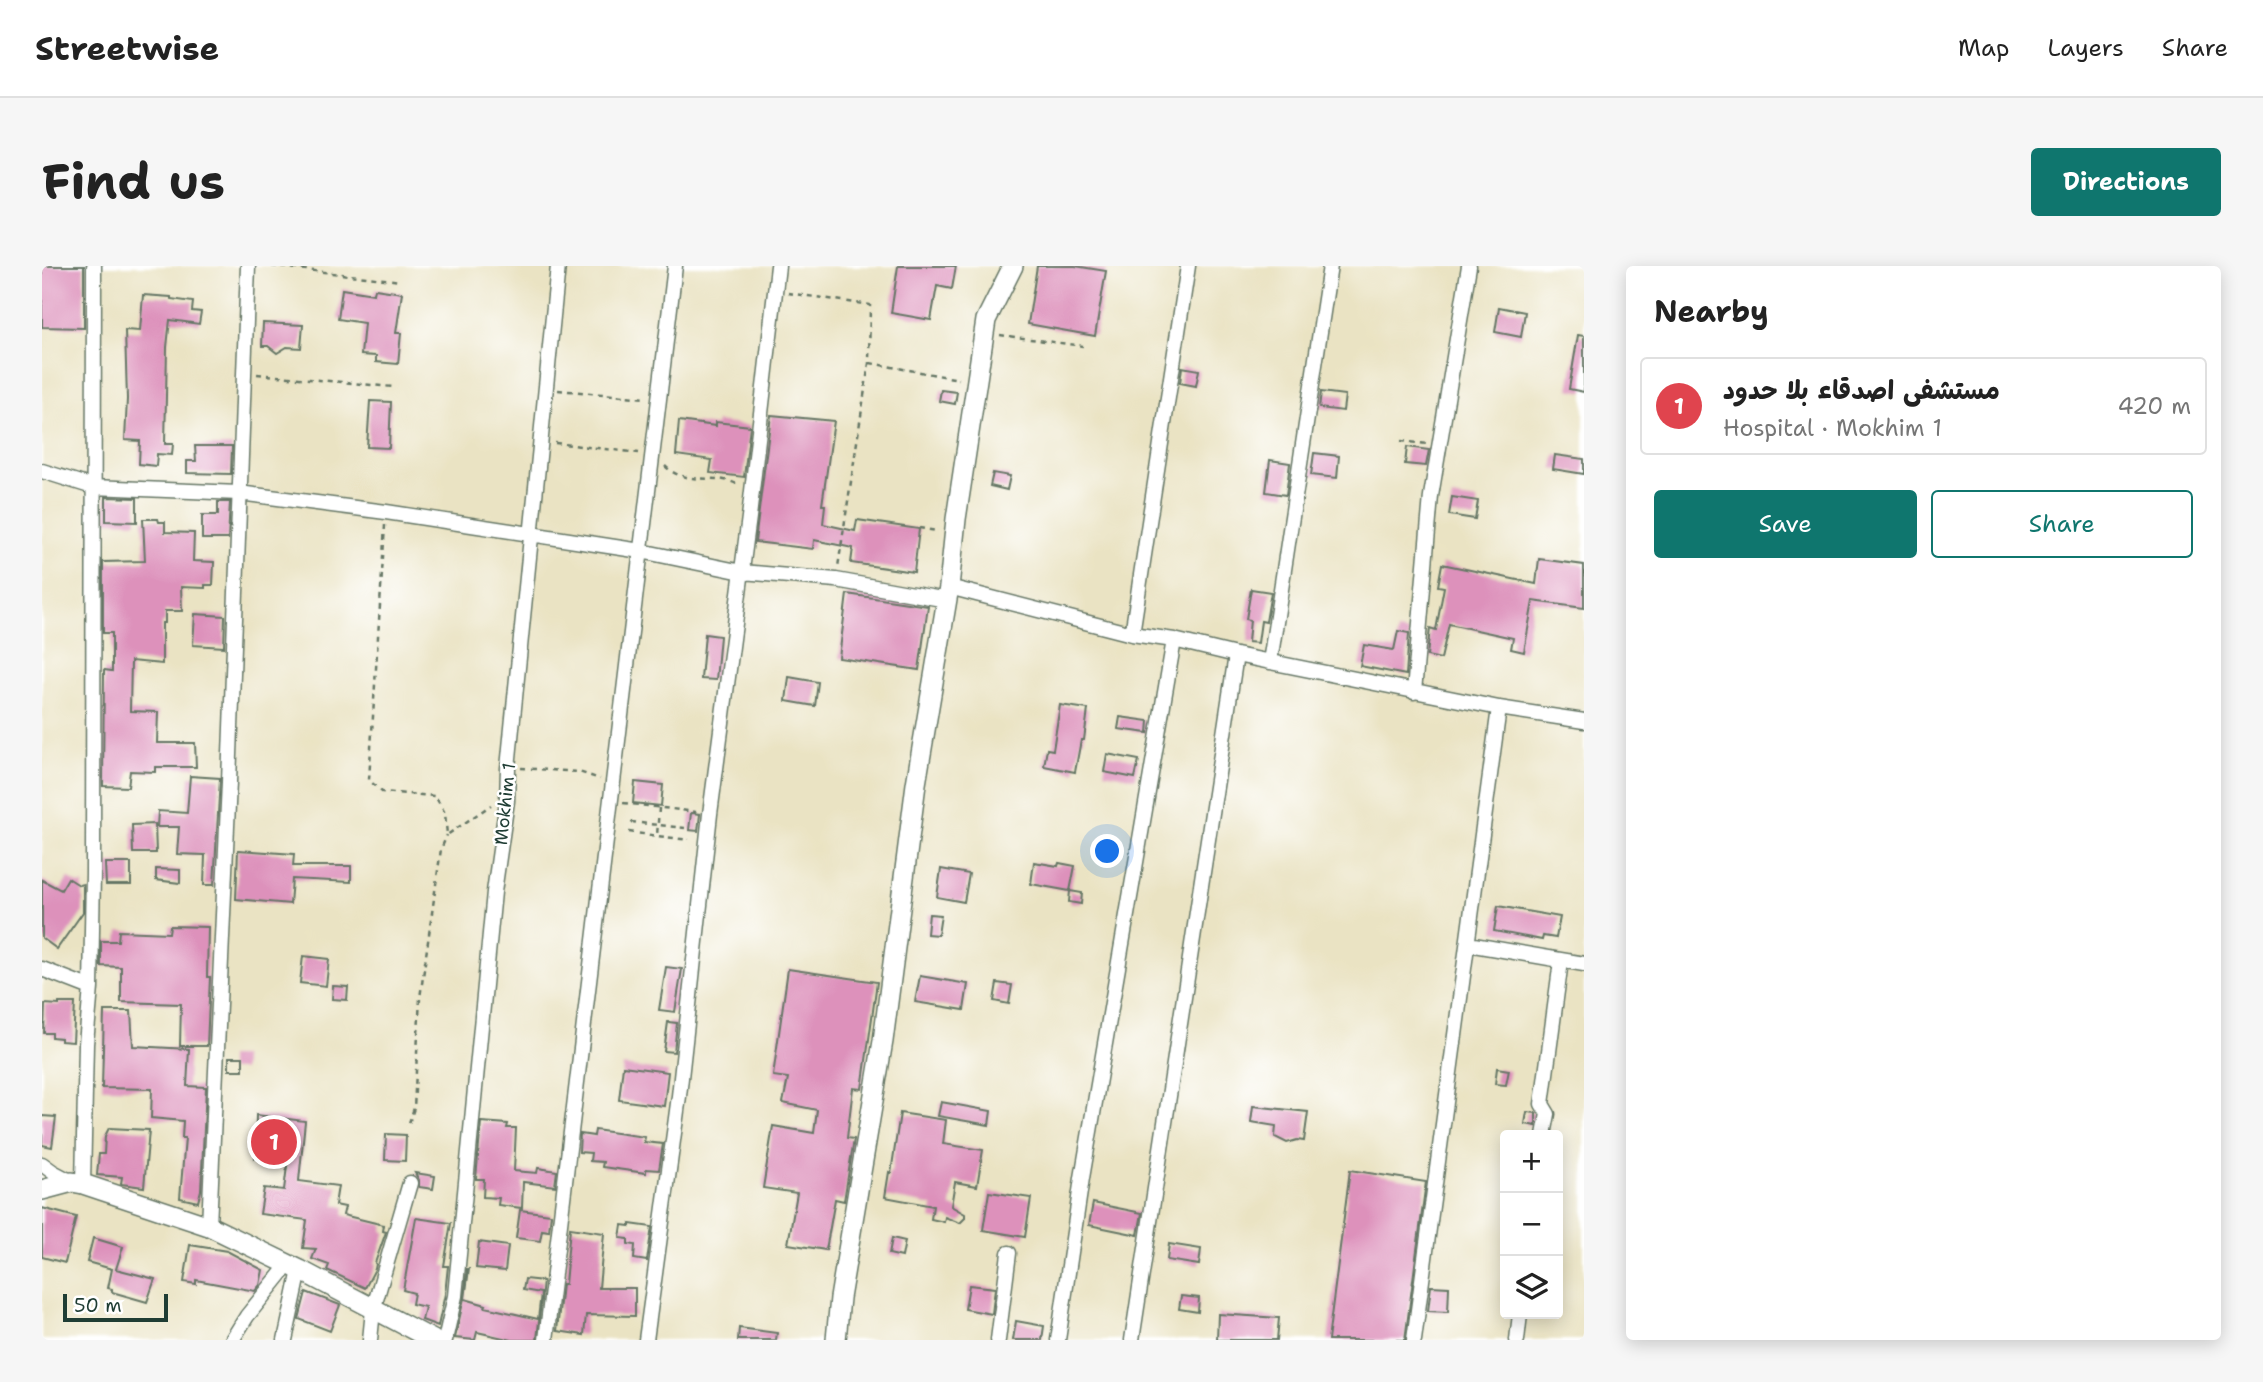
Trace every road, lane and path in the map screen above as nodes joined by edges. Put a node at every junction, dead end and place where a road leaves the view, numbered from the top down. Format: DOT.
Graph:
graph roads {
  1 [pos="94,266"];
  2 [pos="248,266"];
  3 [pos="272,266"];
  4 [pos="558,266"];
  5 [pos="675,266"];
  6 [pos="778,266"];
  7 [pos="1013,266"];
  8 [pos="1188,266"];
  9 [pos="1330,266"];
  10 [pos="1469,266"];
  11 [pos="401,281"];
  12 [pos="776,291"];
  13 [pos="984,333"];
  14 [pos="1083,346"];
  15 [pos="869,363"];
  16 [pos="243,373"];
  17 [pos="976,383"];
  18 [pos="393,387"];
  19 [pos="546,389"];
  20 [pos="659,399"];
  21 [pos="541,441"];
  22 [pos="1401,441"];
  23 [pos="1440,446"];
  24 [pos="653,455"];
  25 [pos="42,471"];
  26 [pos="93,487"];
  27 [pos="239,493"];
  28 [pos="751,495"];
  29 [pos="386,512"];
  30 [pos="532,534"];
  31 [pos="641,551"];
  32 [pos="742,572"];
  33 [pos="836,580"];
  34 [pos="948,593"];
  35 [pos="1132,634"];
  36 [pos="1174,639"];
  37 [pos="1236,655"];
  38 [pos="1270,662"];
  39 [pos="1414,692"];
  40 [pos="1499,708"];
  41 [pos="1584,721"];
  42 [pos="508,768"];
  43 [pos="613,783"];
  44 [pos="507,801"];
  45 [pos="611,801"];
  46 [pos="659,808"];
  47 [pos="710,814"];
  48 [pos="631,821"];
  49 [pos="658,824"];
  50 [pos="685,828"];
  51 [pos="629,832"];
  52 [pos="447,835"];
  53 [pos="657,836"];
  54 [pos="689,840"];
  55 [pos="1468,944"];
  56 [pos="1562,961"];
  57 [pos="1584,964"];
  58 [pos="42,969"];
  59 [pos="91,988"];
  60 [pos="409,1123"];
  61 [pos="1545,1130"];
  62 [pos="42,1164"];
  63 [pos="410,1182"];
  64 [pos="77,1183"];
  65 [pos="42,1190"];
  66 [pos="209,1226"];
  67 [pos="1009,1253"];
  68 [pos="294,1267"];
  69 [pos="373,1310"];
  70 [pos="1519,1319"];
  71 [pos="232,1340"];
  72 [pos="285,1340"];
  73 [pos="370,1340"];
  74 [pos="433,1340"];
  75 [pos="444,1340"];
  76 [pos="546,1340"];
  77 [pos="646,1340"];
  78 [pos="836,1340"];
  79 [pos="998,1340"];
  80 [pos="1058,1340"];
  81 [pos="1132,1340"];
  82 [pos="1414,1340"];
  83 [pos="1517,1340"];
  1 -- 26 [label="street"];
  2 -- 16 [label="street"];
  3 -- 11 [label="path"];
  4 -- 19 [label="street, Mokhim 1"];
  5 -- 20 [label="street"];
  6 -- 12 [label="street"];
  7 -- 13 [label="street"];
  8 -- 35 [label="street"];
  9 -- 38 [label="street"];
  10 -- 23 [label="street"];
  12 -- 15 [label="path"];
  12 -- 28 [label="street"];
  13 -- 14 [label="path"];
  13 -- 17 [label="street"];
  15 -- 17 [label="path"];
  15 -- 33 [label="path"];
  16 -- 18 [label="path"];
  16 -- 27 [label="street"];
  17 -- 34 [label="street"];
  19 -- 20 [label="path"];
  19 -- 21 [label="street, Mokhim 1"];
  20 -- 24 [label="street"];
  21 -- 24 [label="path"];
  21 -- 30 [label="street, Mokhim 1"];
  22 -- 23 [label="path"];
  23 -- 39 [label="street"];
  24 -- 28 [label="path"];
  24 -- 31 [label="street"];
  25 -- 26 [label="street"];
  26 -- 27 [label="street"];
  26 -- 59 [label="street"];
  27 -- 29 [label="street"];
  27 -- 66 [label="street"];
  28 -- 32 [label="street"];
  29 -- 30 [label="street"];
  29 -- 52 [label="path"];
  30 -- 31 [label="street"];
  30 -- 42 [label="street, Mokhim 1"];
  31 -- 32 [label="street"];
  31 -- 43 [label="street"];
  32 -- 33 [label="street"];
  32 -- 47 [label="street"];
  33 -- 34 [label="street"];
  34 -- 35 [label="street"];
  34 -- 78 [label="street"];
  35 -- 36 [label="street"];
  36 -- 37 [label="street"];
  36 -- 80 [label="street"];
  37 -- 38 [label="street"];
  37 -- 81 [label="street"];
  38 -- 39 [label="street"];
  39 -- 40 [label="street"];
  40 -- 41 [label="street"];
  40 -- 55 [label="street"];
  42 -- 43 [label="path"];
  42 -- 44 [label="street, Mokhim 1"];
  43 -- 45 [label="street"];
  44 -- 52 [label="path"];
  44 -- 75 [label="street, Mokhim 1"];
  45 -- 46 [label="path"];
  45 -- 76 [label="street"];
  46 -- 47 [label="path"];
  46 -- 49 [label="path"];
  47 -- 77 [label="street"];
  48 -- 49 [label="path"];
  49 -- 50 [label="path"];
  49 -- 53 [label="path"];
  51 -- 53 [label="path"];
  52 -- 60 [label="path"];
  53 -- 54 [label="path"];
  55 -- 56 [label="street"];
  55 -- 82 [label="street"];
  56 -- 57 [label="street"];
  56 -- 61 [label="street"];
  58 -- 59 [label="street"];
  59 -- 64 [label="street"];
  62 -- 64 [label="street"];
  63 -- 69 [label="street"];
  64 -- 65 [label="street"];
  64 -- 66 [label="street"];
  66 -- 68 [label="street"];
  67 -- 79 [label="street"];
  68 -- 69 [label="street"];
  68 -- 71 [label="street"];
  68 -- 72 [label="street"];
  69 -- 73 [label="street"];
  69 -- 74 [label="street"];
  70 -- 83 [label="street"];
}
